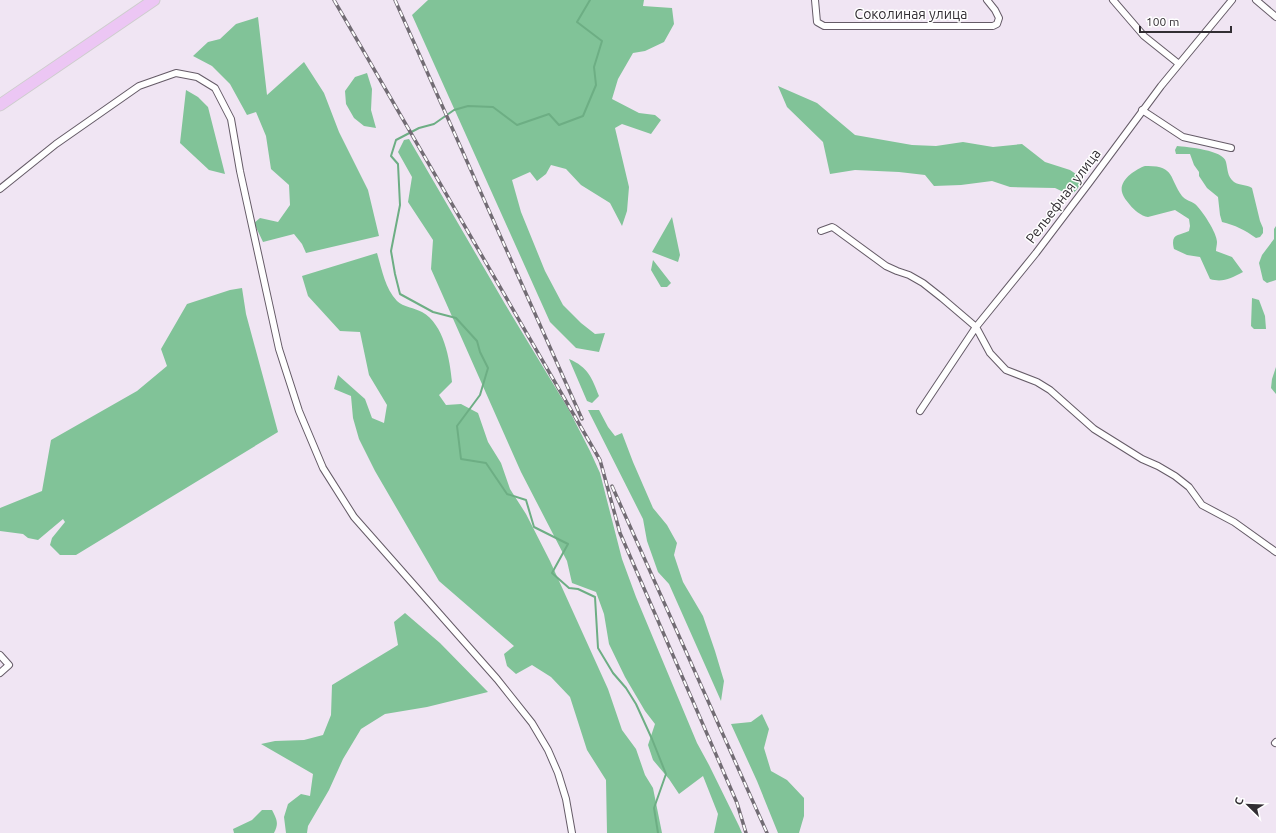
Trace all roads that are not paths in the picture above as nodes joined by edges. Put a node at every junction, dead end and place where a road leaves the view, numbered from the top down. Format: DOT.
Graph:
graph roads {
  1 [pos="154,0"];
  2 [pos="815,0"];
  3 [pos="987,0"];
  4 [pos="1113,0"];
  5 [pos="1232,0"];
  6 [pos="1256,0"];
  7 [pos="1276,17"];
  8 [pos="1178,64"];
  9 [pos="0,105"];
  10 [pos="1142,110"];
  11 [pos="1231,148"];
  12 [pos="0,189"];
  13 [pos="821,231"];
  14 [pos="976,327"];
  15 [pos="920,411"];
  16 [pos="1275,549"];
  17 [pos="0,655"];
  18 [pos="0,673"];
  19 [pos="572,833"];
  1 -- 9 [label="highway"];
  2 -- 3 [label="street, Соколиная улица"];
  4 -- 8 [label="street"];
  5 -- 8 [label="street, Рельефная улица"];
  6 -- 7 [label="street"];
  8 -- 10 [label="street, Рельефная улица"];
  10 -- 11 [label="street"];
  10 -- 14 [label="street, Рельефная улица"];
  12 -- 19 [label="street"];
  13 -- 14 [label="street"];
  14 -- 15 [label="street, Рельефная улица"];
  14 -- 16 [label="street"];
  17 -- 18 [label="street"];
}
